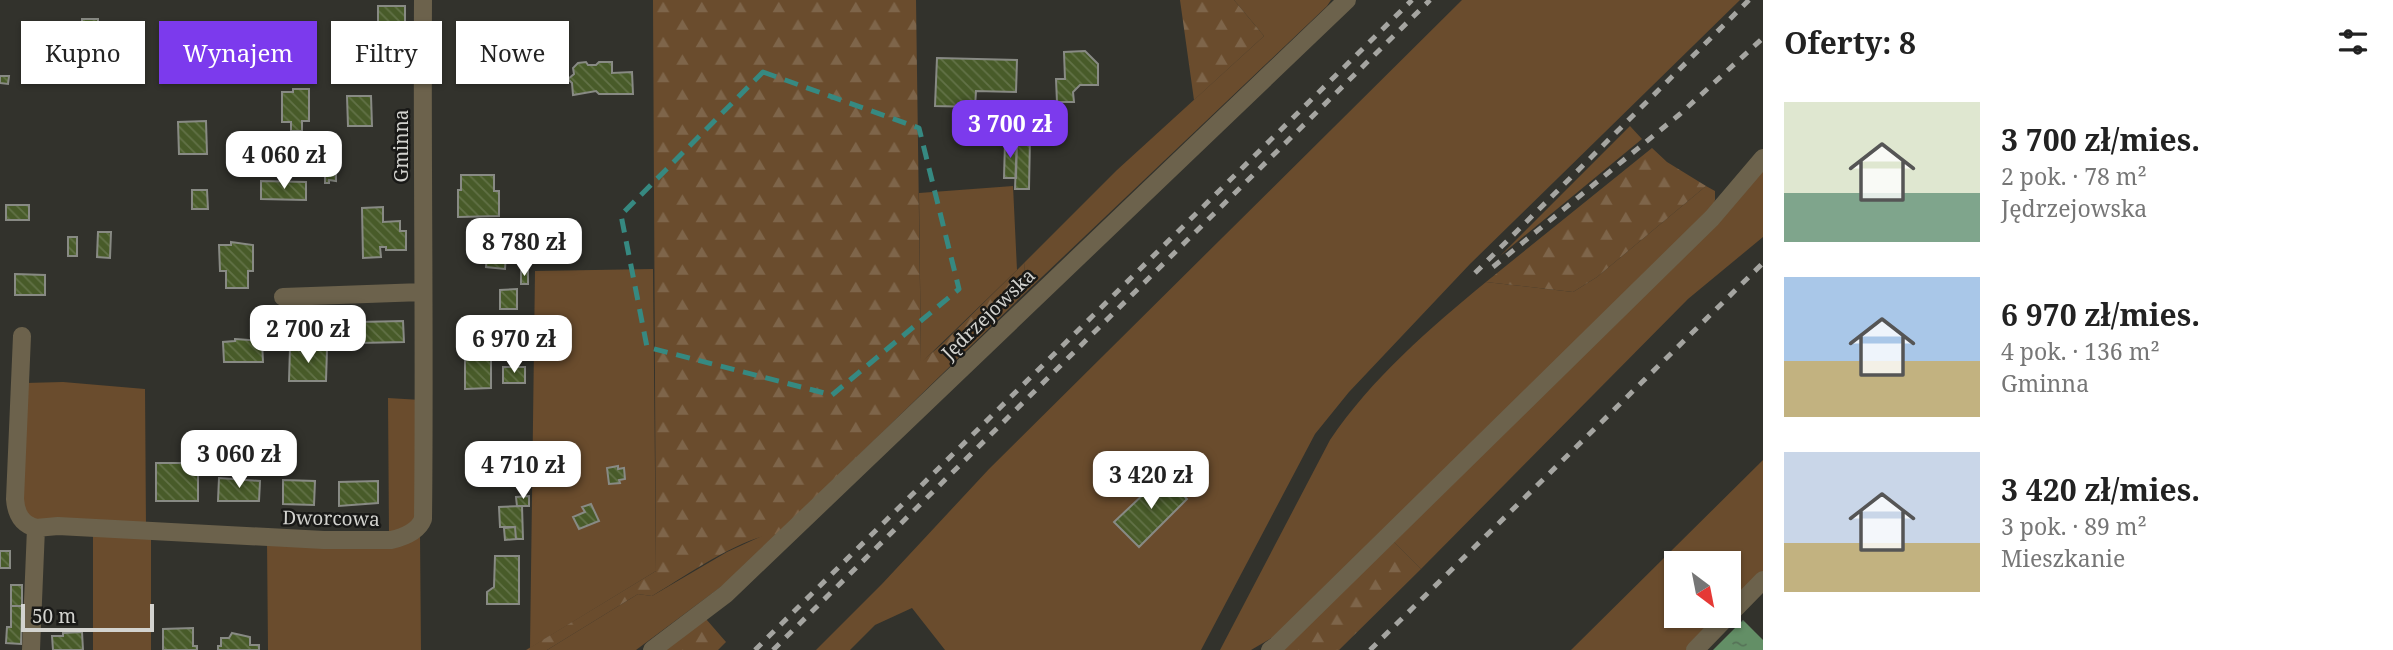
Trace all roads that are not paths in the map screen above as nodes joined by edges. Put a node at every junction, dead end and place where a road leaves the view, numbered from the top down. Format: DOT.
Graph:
graph roads {
  1 [pos="423,0"];
  2 [pos="1346,1"];
  3 [pos="1763,158"];
  4 [pos="423,292"];
  5 [pos="283,297"];
  6 [pos="22,336"];
  7 [pos="36,528"];
  8 [pos="413,532"];
  9 [pos="1762,581"];
  10 [pos="1741,602"];
  11 [pos="1716,628"];
  12 [pos="31,650"];
  13 [pos="652,650"];
  14 [pos="1270,650"];
  15 [pos="1695,650"];
  1 -- 4 [label="street, Gminna"];
  2 -- 13 [label="street, Jędrzejowska"];
  3 -- 14 [label="street"];
  4 -- 5 [label="street"];
  4 -- 8 [label="street, Gminna"];
  6 -- 7 [label="street"];
  7 -- 8 [label="street, Dworcowa"];
  7 -- 12 [label="street"];
  9 -- 10 [label="street"];
  11 -- 15 [label="street"];
}
